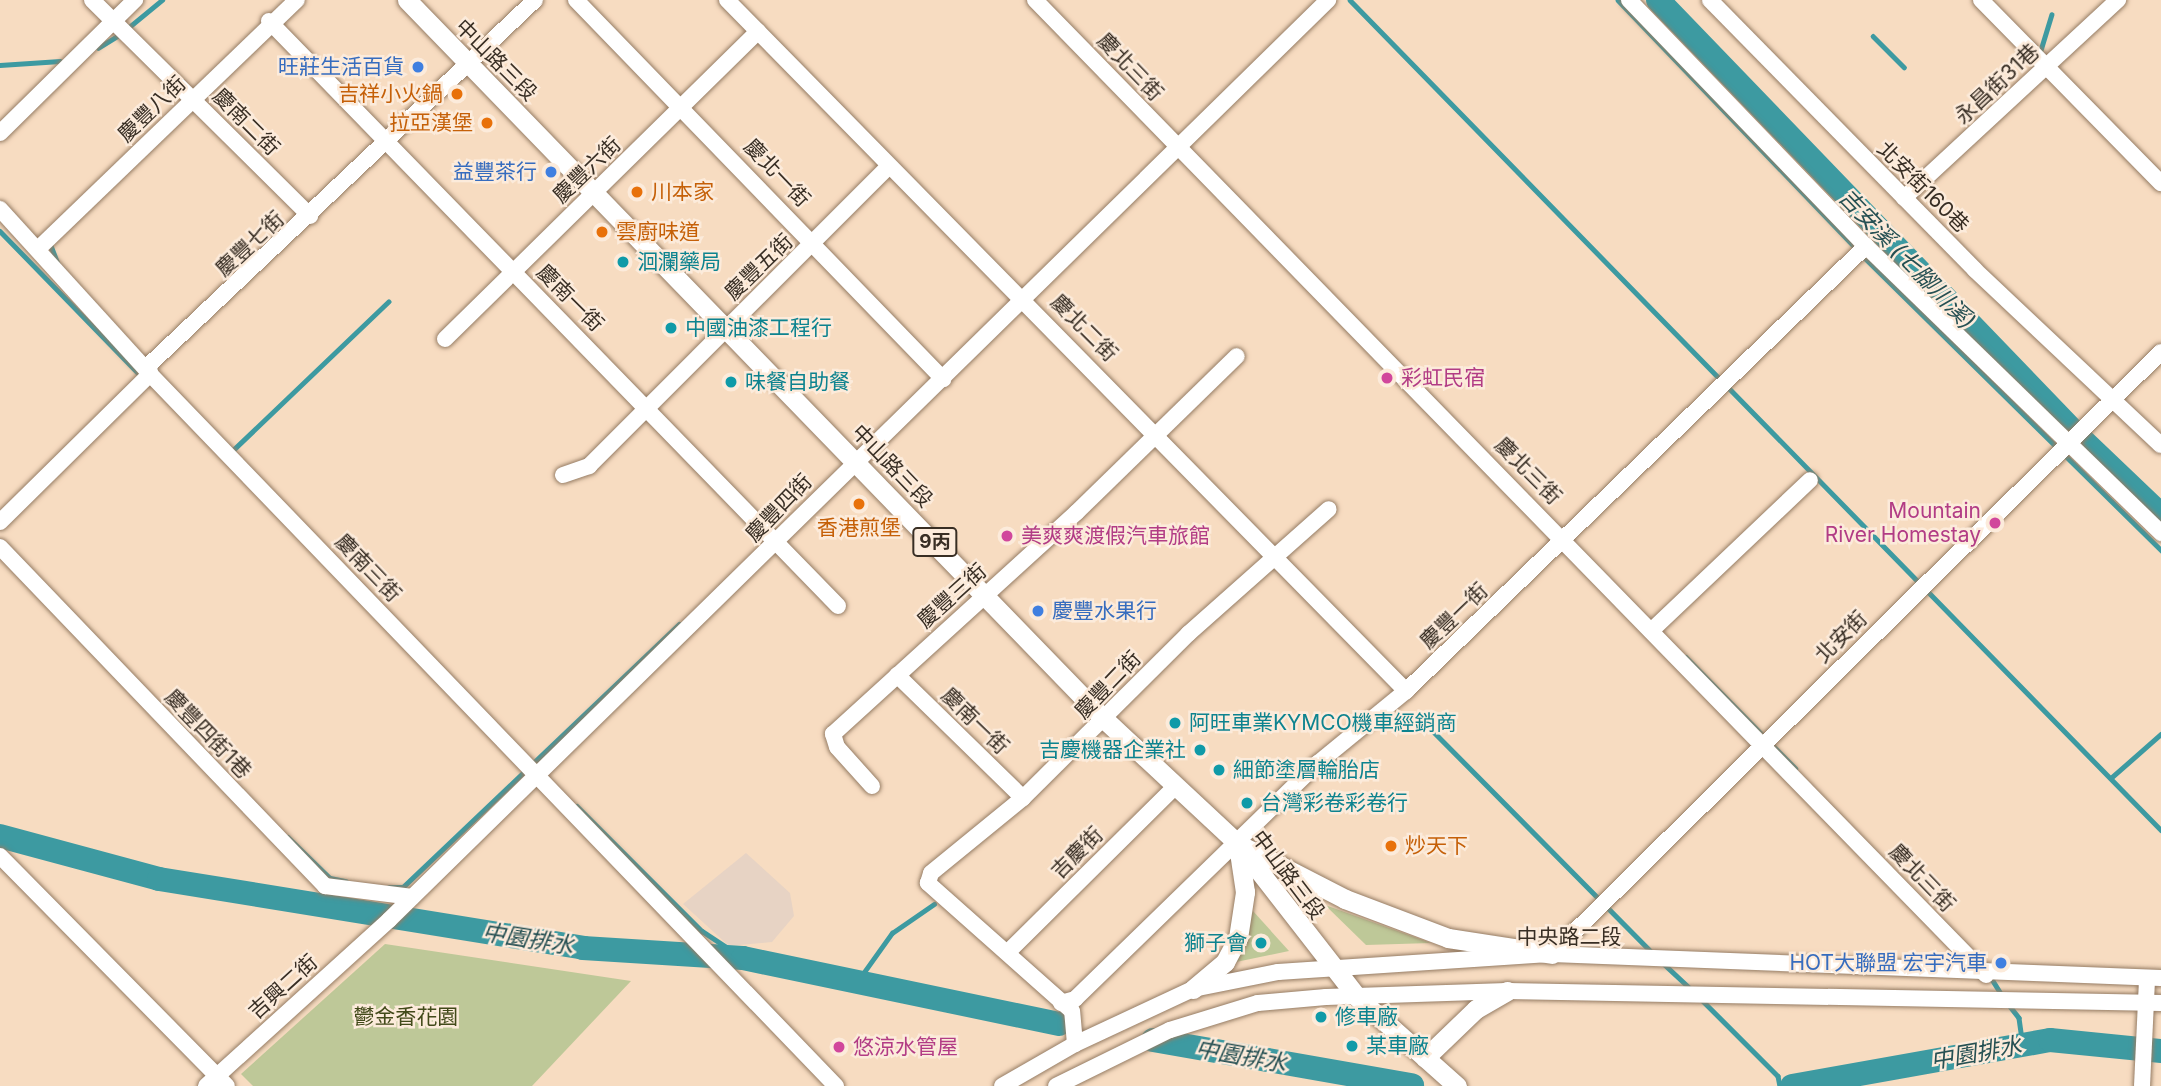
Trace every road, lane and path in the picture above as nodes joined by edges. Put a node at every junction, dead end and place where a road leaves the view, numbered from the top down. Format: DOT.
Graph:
graph roads {
  1 [pos="92,0"];
  2 [pos="135,0"];
  3 [pos="297,0"];
  4 [pos="407,0"];
  5 [pos="535,0"];
  6 [pos="576,0"];
  7 [pos="727,0"];
  8 [pos="1035,0"];
  9 [pos="1328,0"];
  10 [pos="1629,0"];
  11 [pos="1710,0"];
  12 [pos="1981,0"];
  13 [pos="2118,0"];
  14 [pos="113,21"];
  15 [pos="270,21"];
  16 [pos="758,31"];
  17 [pos="465,63"];
  18 [pos="2047,68"];
  19 [pos="193,99"];
  20 [pos="682,108"];
  21 [pos="0,133"];
  22 [pos="384,140"];
  23 [pos="1177,148"];
  24 [pos="888,167"];
  25 [pos="2161,183"];
  26 [pos="596,191"];
  27 [pos="1904,198"];
  28 [pos="0,209"];
  29 [pos="310,216"];
  30 [pos="815,242"];
  31 [pos="1866,246"];
  32 [pos="38,250"];
  33 [pos="515,272"];
  34 [pos="1027,299"];
  35 [pos="728,326"];
  36 [pos="445,339"];
  37 [pos="2161,352"];
  38 [pos="1237,356"];
  39 [pos="150,374"];
  40 [pos="943,379"];
  41 [pos="2108,402"];
  42 [pos="648,408"];
  43 [pos="1160,435"];
  44 [pos="2075,436"];
  45 [pos="2161,445"];
  46 [pos="854,460"];
  47 [pos="563,475"];
  48 [pos="1810,480"];
  49 [pos="1329,509"];
  50 [pos="0,522"];
  51 [pos="2161,533"];
  52 [pos="1566,539"];
  53 [pos="777,541"];
  54 [pos="0,547"];
  55 [pos="1278,560"];
  56 [pos="986,593"];
  57 [pos="838,606"];
  58 [pos="1651,631"];
  59 [pos="897,675"];
  60 [pos="1406,691"];
  61 [pos="1103,718"];
  62 [pos="1763,743"];
  63 [pos="536,774"];
  64 [pos="872,786"];
  65 [pos="1175,787"];
  66 [pos="1023,798"];
  67 [pos="1238,844"];
  68 [pos="0,856"];
  69 [pos="412,897"];
  70 [pos="1010,950"];
  71 [pos="1552,954"];
  72 [pos="1332,970"];
  73 [pos="1986,975"];
  74 [pos="2154,978"];
  75 [pos="1193,989"];
  76 [pos="1507,991"];
  77 [pos="1357,997"];
  78 [pos="1061,1003"];
  79 [pos="2152,1004"];
  80 [pos="1075,1044"];
  81 [pos="1425,1058"];
  82 [pos="217,1083"];
  83 [pos="836,1086"];
  84 [pos="1002,1086"];
  85 [pos="1056,1086"];
  86 [pos="1458,1086"];
  87 [pos="2142,1086"];
  1 -- 14 [label="street, 慶南二街"];
  2 -- 14 [label="street"];
  3 -- 15 [label="street, 慶豐八街"];
  4 -- 17 [label="main road, 中山路三段 / 9丙"];
  5 -- 17 [label="street, 慶豐七街"];
  6 -- 20 [label="street, 慶北一街"];
  7 -- 16 [label="street, 慶北二街"];
  8 -- 23 [label="street, 慶北三街"];
  9 -- 23 [label="street, 慶豐四街"];
  10 -- 31 [label="street"];
  11 -- 27 [label="street, 北安街160巷"];
  12 -- 18 [label="street"];
  13 -- 18 [label="street, 永昌街31巷"];
  14 -- 19 [label="street, 慶南二街"];
  14 -- 21 [label="street"];
  15 -- 19 [label="street, 慶豐八街"];
  15 -- 22 [label="street, 慶南一街"];
  16 -- 20 [label="street, 慶豐六街"];
  16 -- 24 [label="street, 慶北二街"];
  17 -- 22 [label="street, 慶豐七街"];
  17 -- 26 [label="main road, 中山路三段 / 9丙"];
  18 -- 25 [label="street"];
  18 -- 27 [label="street, 永昌街31巷"];
  19 -- 29 [label="street, 慶南二街"];
  19 -- 32 [label="street, 慶豐八街"];
  20 -- 26 [label="street, 慶豐六街"];
  20 -- 30 [label="street, 慶北一街"];
  22 -- 29 [label="street, 慶豐七街"];
  22 -- 33 [label="street, 慶南一街"];
  23 -- 34 [label="street, 慶豐四街"];
  23 -- 52 [label="street, 慶北三街"];
  24 -- 30 [label="street, 慶豐五街"];
  24 -- 34 [label="street, 慶北二街"];
  26 -- 33 [label="street, 慶豐六街"];
  26 -- 35 [label="main road, 中山路三段 / 9丙"];
  27 -- 41 [label="street, 北安街160巷"];
  28 -- 32 [label="street, 慶南三街"];
  29 -- 39 [label="street, 慶豐七街"];
  30 -- 35 [label="street, 慶豐五街"];
  30 -- 40 [label="street, 慶北一街"];
  31 -- 44 [label="street"];
  31 -- 52 [label="street, 慶豐一街"];
  32 -- 39 [label="street, 慶南三街"];
  33 -- 36 [label="street, 慶豐六街"];
  33 -- 42 [label="street, 慶南一街"];
  34 -- 40 [label="street, 慶豐四街"];
  34 -- 43 [label="street, 慶北二街"];
  35 -- 42 [label="street, 慶豐五街"];
  35 -- 46 [label="main road, 中山路三段 / 9丙"];
  37 -- 41 [label="street, 北安街"];
  38 -- 43 [label="street, 慶豐三街"];
  39 -- 50 [label="street, 慶豐七街"];
  39 -- 63 [label="street, 慶南三街"];
  40 -- 46 [label="street, 慶豐四街"];
  41 -- 44 [label="street, 北安街"];
  41 -- 45 [label="street, 北安街160巷"];
  42 -- 47 [label="street, 慶豐五街"];
  42 -- 53 [label="street, 慶南一街"];
  43 -- 55 [label="street, 慶北二街"];
  43 -- 56 [label="street, 慶豐三街"];
  44 -- 51 [label="street"];
  44 -- 62 [label="street, 北安街"];
  46 -- 53 [label="street, 慶豐四街"];
  46 -- 56 [label="main road, 中山路三段 / 9丙"];
  48 -- 58 [label="street"];
  49 -- 55 [label="street, 慶豐二街"];
  52 -- 58 [label="street, 慶北三街"];
  52 -- 60 [label="street, 慶豐一街"];
  53 -- 57 [label="street, 慶南一街"];
  53 -- 63 [label="street, 慶豐四街"];
  54 -- 69 [label="street, 慶豐四街1巷"];
  55 -- 60 [label="street, 慶北二街"];
  55 -- 61 [label="street, 慶豐二街"];
  56 -- 59 [label="street, 慶豐三街"];
  56 -- 61 [label="main road, 中山路三段 / 9丙"];
  58 -- 62 [label="street, 慶北三街"];
  59 -- 64 [label="street, 慶豐三街"];
  59 -- 66 [label="street, 慶南一街"];
  60 -- 67 [label="street, 慶豐一街"];
  61 -- 65 [label="main road, 中山路三段 / 9丙"];
  61 -- 66 [label="street, 慶豐二街"];
  62 -- 71 [label="street, 北安街"];
  62 -- 73 [label="street, 慶北三街"];
  63 -- 69 [label="street, 慶豐四街"];
  63 -- 83 [label="street, 慶南三街"];
  65 -- 67 [label="main road, 中山路三段 / 9丙"];
  65 -- 70 [label="street, 吉慶街"];
  66 -- 70 [label="street, 慶豐二街"];
  67 -- 71 [label="main road"];
  67 -- 72 [label="main road, 中山路三段 / 9丙"];
  67 -- 75 [label="main road"];
  67 -- 78 [label="street, 慶豐一街"];
  68 -- 82 [label="street"];
  69 -- 82 [label="street, 吉興二街"];
  70 -- 78 [label="street, 慶豐二街"];
  71 -- 72 [label="street, 中央路二段"];
  71 -- 73 [label="street, 中央路二段"];
  72 -- 75 [label="street, 中央路二段"];
  72 -- 77 [label="main road, 中山路三段 / 9丙"];
  73 -- 74 [label="street, 中央路二段"];
  74 -- 79 [label="street"];
  75 -- 80 [label="street, 中央路二段"];
  76 -- 77 [label="street"];
  76 -- 79 [label="street"];
  76 -- 81 [label="main road"];
  77 -- 81 [label="main road, 中山路三段 / 9丙"];
  77 -- 85 [label="street"];
  78 -- 80 [label="street, 慶豐二街"];
  79 -- 87 [label="street"];
  80 -- 84 [label="street, 中央路二段"];
  81 -- 86 [label="main road, 中山路三段 / 9丙"];
}
